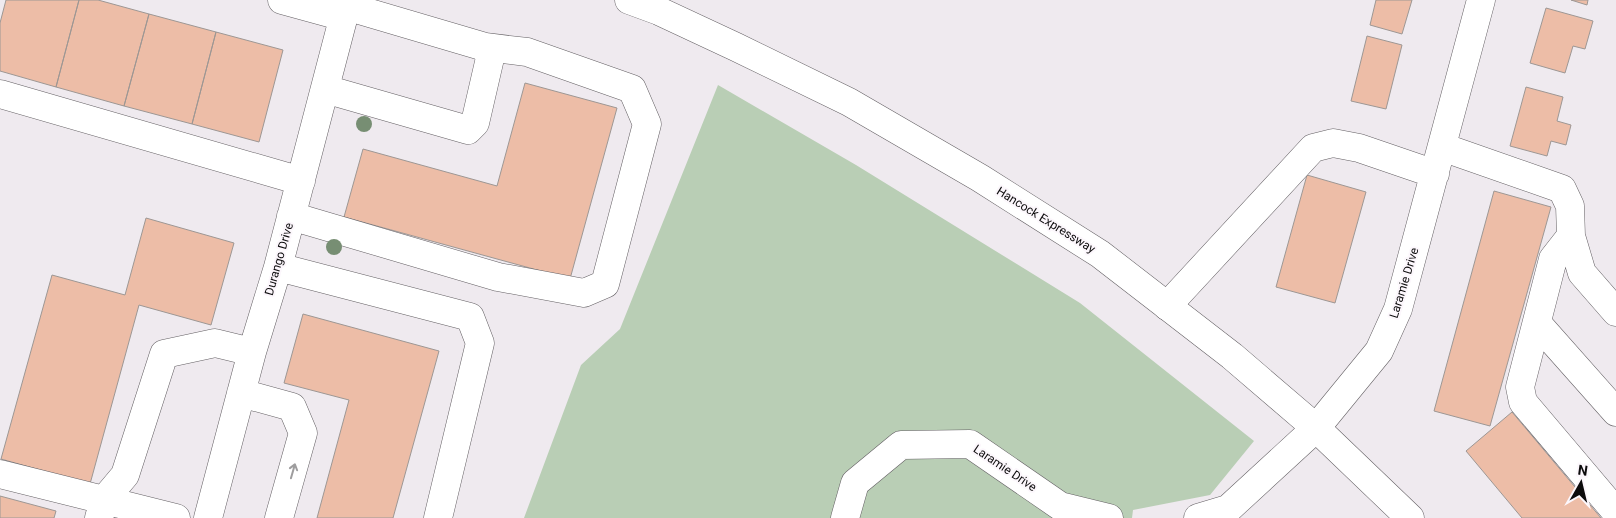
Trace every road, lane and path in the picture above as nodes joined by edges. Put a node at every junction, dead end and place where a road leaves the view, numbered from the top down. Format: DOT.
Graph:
graph roads {
  1 [pos="282,0"];
  2 [pos="629,0"];
  3 [pos="1481,0"];
  4 [pos="346,8"];
  5 [pos="485,47"];
  6 [pos="325,89"];
  7 [pos="0,94"];
  8 [pos="1442,147"];
  9 [pos="1435,174"];
  10 [pos="301,181"];
  11 [pos="291,216"];
  12 [pos="1571,236"];
  13 [pos="278,267"];
  14 [pos="1167,306"];
  15 [pos="1616,312"];
  16 [pos="1537,323"];
  17 [pos="252,352"];
  18 [pos="241,393"];
  19 [pos="1616,412"];
  20 [pos="1316,428"];
  21 [pos="0,474"];
  22 [pos="101,509"];
  23 [pos="1616,512"];
  24 [pos="176,518"];
  25 [pos="208,518"];
  26 [pos="279,518"];
  27 [pos="438,518"];
  28 [pos="845,518"];
  29 [pos="1109,518"];
  30 [pos="1198,518"];
  31 [pos="1410,518"];
  1 -- 4 [label="street"];
  2 -- 14 [label="street, Hancock Expressway"];
  3 -- 8 [label="street, Laramie Drive"];
  4 -- 5 [label="street"];
  4 -- 6 [label="street, Durango Drive"];
  5 -- 6 [label="street"];
  5 -- 11 [label="street"];
  6 -- 10 [label="street, Durango Drive"];
  7 -- 10 [label="street"];
  8 -- 9 [label="street, Laramie Drive"];
  8 -- 12 [label="street"];
  9 -- 14 [label="street"];
  9 -- 20 [label="street, Laramie Drive"];
  10 -- 11 [label="street, Durango Drive"];
  11 -- 13 [label="street, Durango Drive"];
  12 -- 15 [label="street"];
  12 -- 16 [label="street"];
  13 -- 17 [label="street, Durango Drive"];
  13 -- 27 [label="street"];
  14 -- 20 [label="street, Hancock Expressway"];
  16 -- 19 [label="street"];
  16 -- 23 [label="street"];
  17 -- 18 [label="street, Durango Drive"];
  17 -- 22 [label="street"];
  18 -- 25 [label="street, Durango Drive"];
  26 -- 18 [label="street, one-way"];
  20 -- 30 [label="street, Laramie Drive"];
  20 -- 31 [label="street, Hancock Expressway"];
  21 -- 22 [label="street"];
  22 -- 24 [label="street"];
  28 -- 29 [label="street, Laramie Drive"];
}
